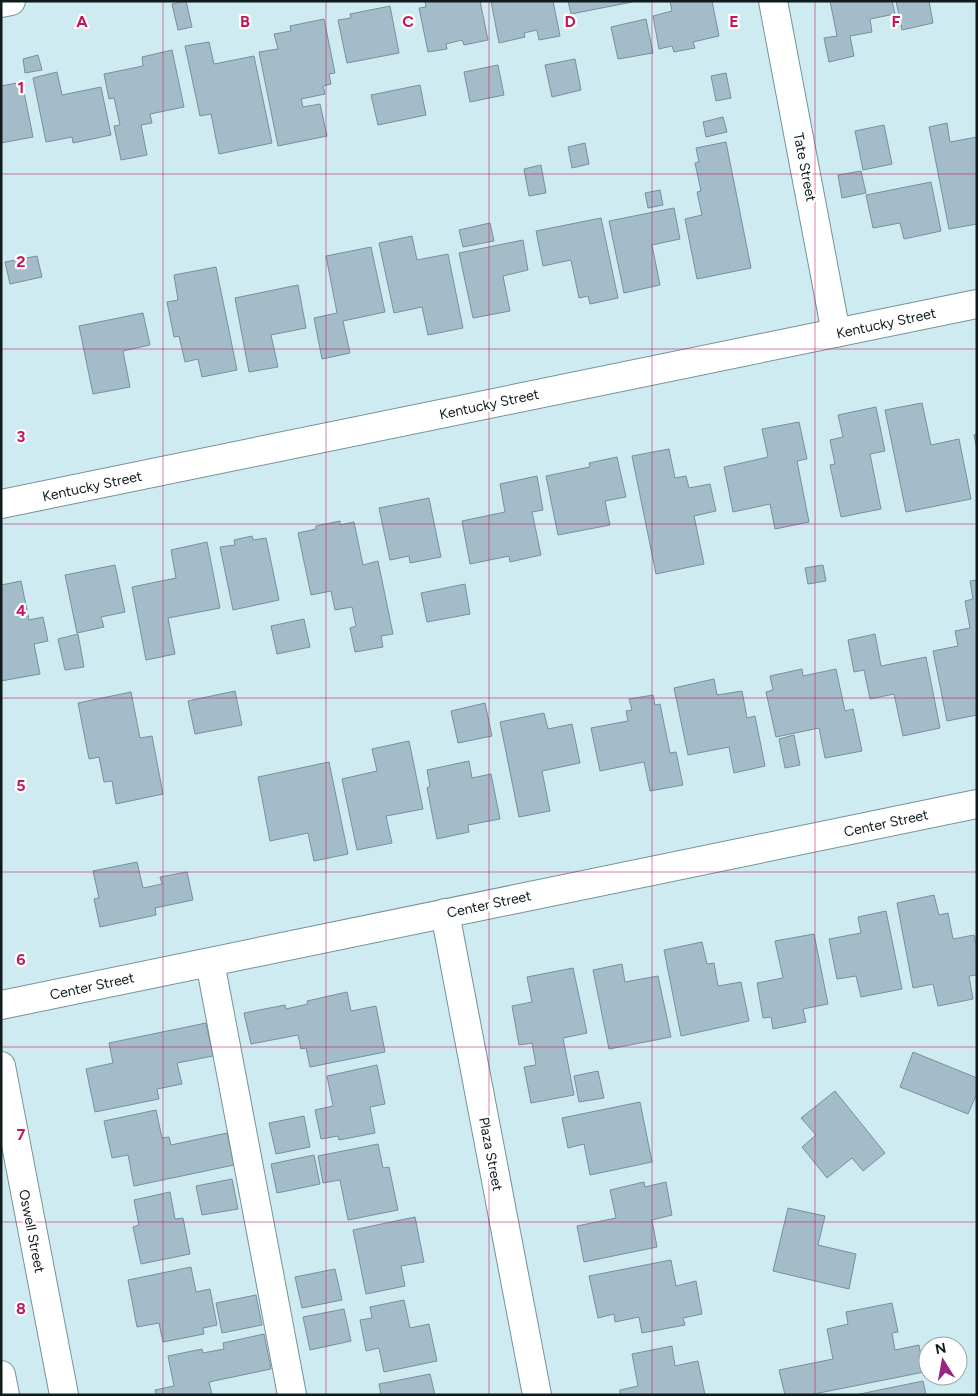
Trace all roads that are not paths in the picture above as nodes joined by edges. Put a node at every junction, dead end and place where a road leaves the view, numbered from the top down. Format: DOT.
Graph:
graph roads {
  1 [pos="10,1"];
  2 [pos="773,1"];
  3 [pos="1,3"];
  4 [pos="977,304"];
  5 [pos="836,333"];
  6 [pos="1,504"];
  7 [pos="977,804"];
  8 [pos="445,913"];
  9 [pos="210,962"];
  10 [pos="1,1005"];
  11 [pos="1,1066"];
  12 [pos="1,1375"];
  13 [pos="5,1395"];
  14 [pos="64,1395"];
  15 [pos="292,1395"];
  16 [pos="537,1395"];
  1 -- 3 [label="street"];
  2 -- 5 [label="street, Tate Street"];
  4 -- 5 [label="street, Kentucky Street"];
  5 -- 6 [label="street, Kentucky Street"];
  7 -- 8 [label="street, Center Street"];
  8 -- 9 [label="street, Center Street"];
  8 -- 16 [label="street, Plaza Street"];
  9 -- 10 [label="street, Center Street"];
  9 -- 15 [label="street"];
  11 -- 14 [label="street, Oswell Street"];
  12 -- 13 [label="street"];
}
